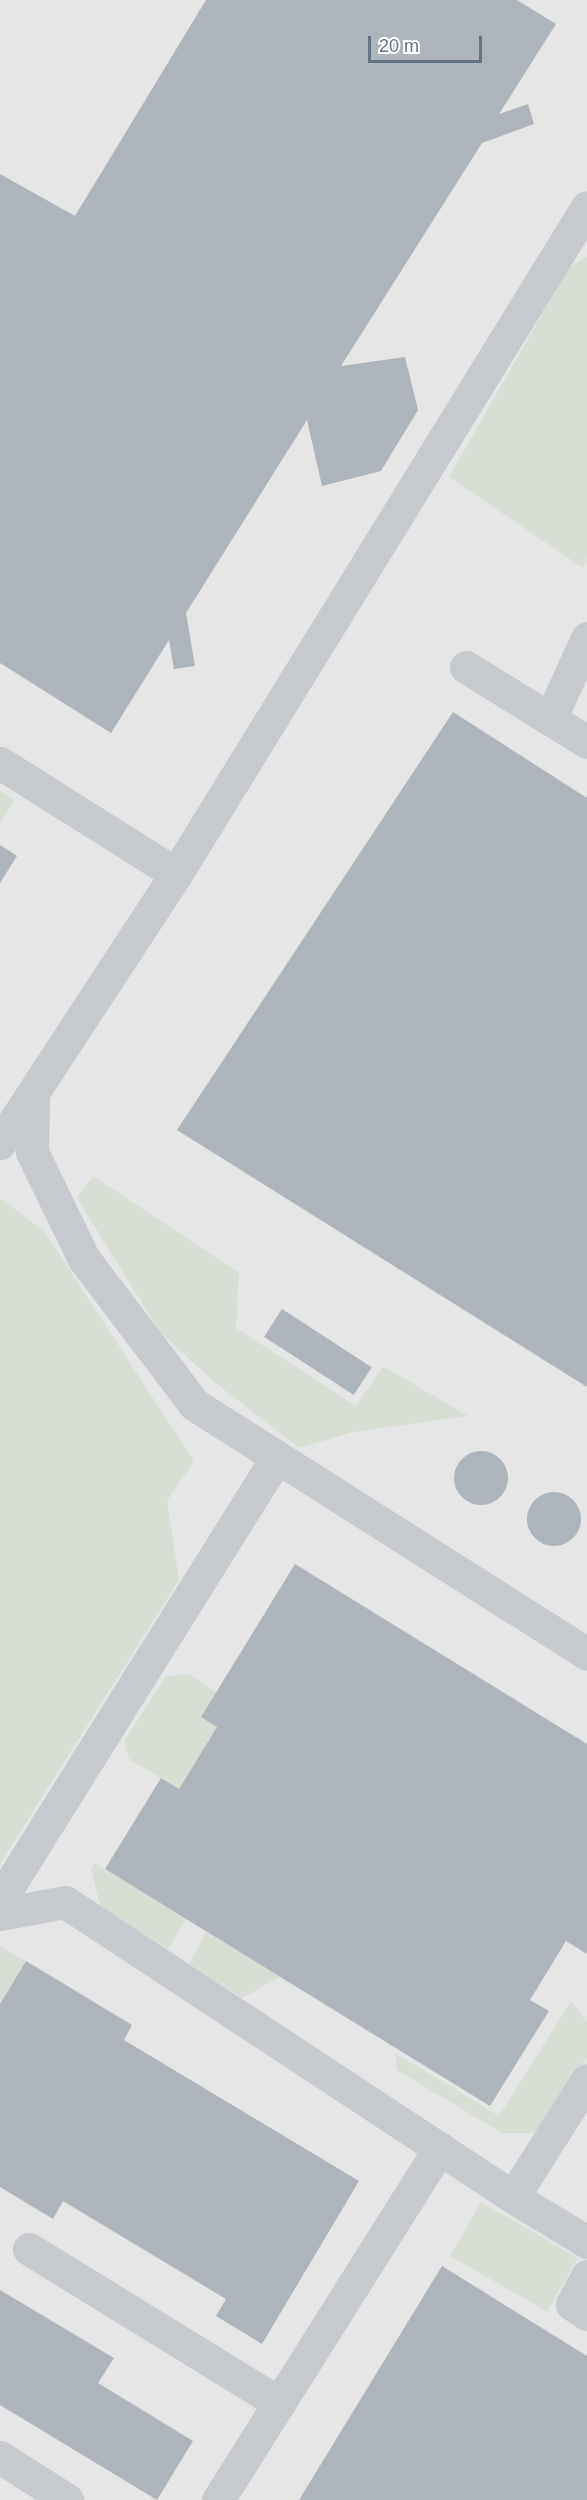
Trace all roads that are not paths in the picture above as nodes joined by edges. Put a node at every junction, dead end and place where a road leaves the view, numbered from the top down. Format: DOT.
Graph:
graph roads {
  1 [pos="587,207"];
  2 [pos="587,638"];
  3 [pos="466,667"];
  4 [pos="550,719"];
  5 [pos="587,742"];
  6 [pos="0,763"];
  7 [pos="176,874"];
  8 [pos="33,1094"];
  9 [pos="0,1143"];
  10 [pos="277,1457"];
  11 [pos="587,1654"];
  12 [pos="0,1900"];
  13 [pos="0,1914"];
  14 [pos="587,2080"];
  15 [pos="440,2148"];
  16 [pos="513,2197"];
  17 [pos="587,2242"];
  18 [pos="29,2249"];
  19 [pos="587,2276"];
  20 [pos="587,2314"];
  21 [pos="279,2403"];
  22 [pos="0,2457"];
  23 [pos="67,2500"];
  24 [pos="218,2500"];
  1 -- 7 [label="lane"];
  2 -- 4 [label="lane"];
  3 -- 4 [label="lane"];
  4 -- 5 [label="lane"];
  6 -- 7 [label="lane"];
  7 -- 8 [label="lane"];
  8 -- 9 [label="lane"];
  8 -- 10 [label="lane"];
  10 -- 11 [label="lane"];
  10 -- 12 [label="lane"];
  13 -- 15 [label="lane"];
  14 -- 16 [label="lane"];
  15 -- 16 [label="lane"];
  15 -- 21 [label="lane"];
  16 -- 17 [label="lane"];
  18 -- 21 [label="lane"];
  19 -- 20 [label="lane"];
  21 -- 24 [label="lane"];
  22 -- 23 [label="lane"];
}
